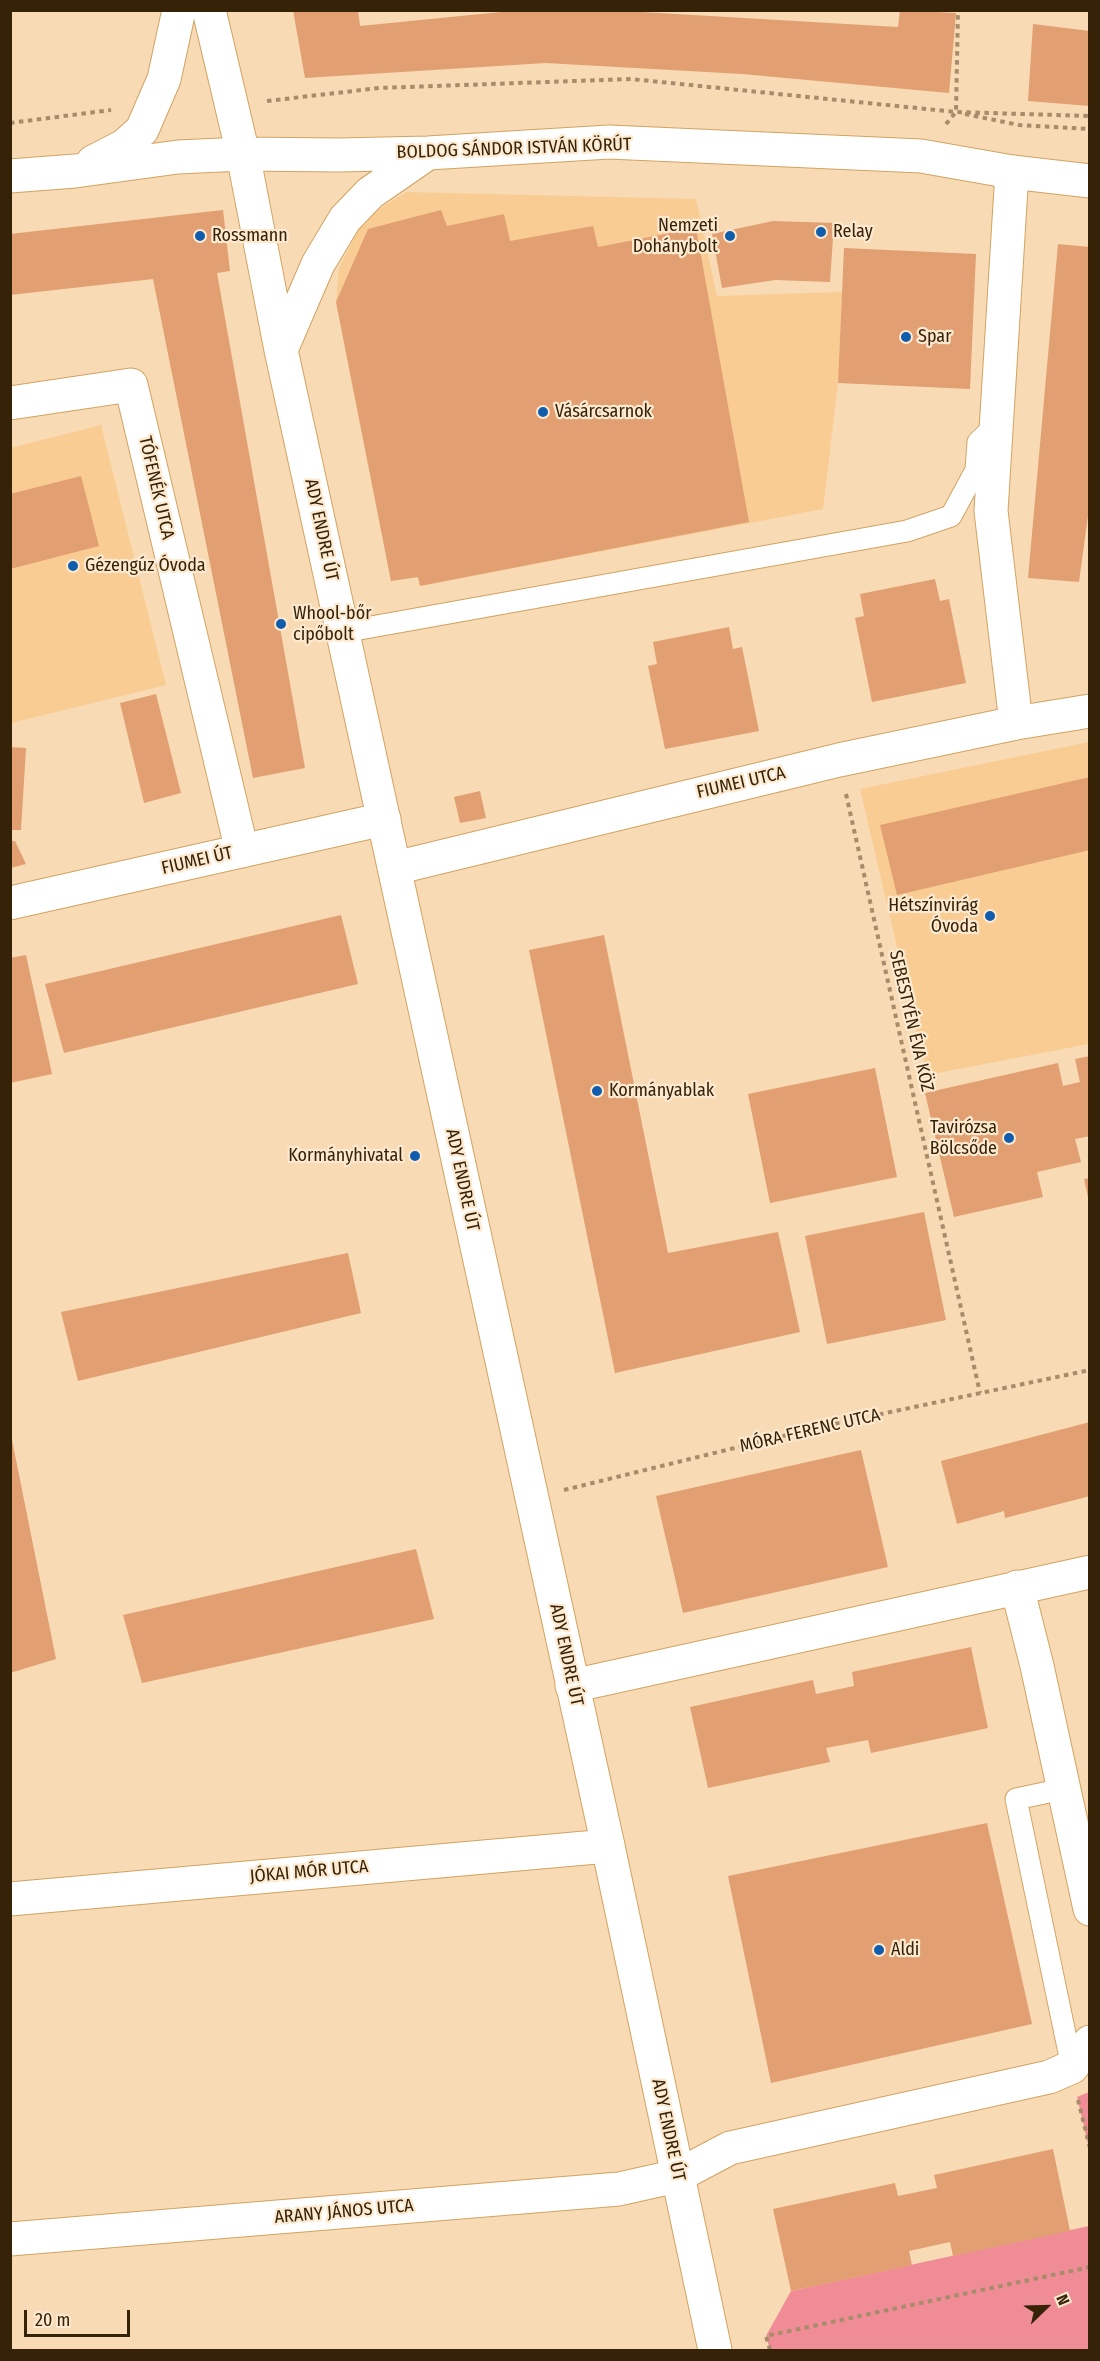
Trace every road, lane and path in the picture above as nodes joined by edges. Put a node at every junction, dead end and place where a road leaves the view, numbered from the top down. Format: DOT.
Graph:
graph roads {
  1 [pos="179,10"];
  2 [pos="209,10"];
  3 [pos="958,10"];
  4 [pos="230,105"];
  5 [pos="956,111"];
  6 [pos="1089,116"];
  7 [pos="1089,129"];
  8 [pos="428,153"];
  9 [pos="243,154"];
  10 [pos="921,156"];
  11 [pos="75,171"];
  12 [pos="1012,172"];
  13 [pos="10,176"];
  14 [pos="1089,181"];
  15 [pos="282,350"];
  16 [pos="10,403"];
  17 [pos="996,425"];
  18 [pos="343,632"];
  19 [pos="1089,711"];
  20 [pos="1016,723"];
  21 [pos="839,760"];
  22 [pos="384,819"];
  23 [pos="242,851"];
  24 [pos="395,868"];
  25 [pos="10,903"];
  26 [pos="1089,1370"];
  27 [pos="980,1393"];
  28 [pos="531,1498"];
  29 [pos="1089,1572"];
  30 [pos="1017,1587"];
  31 [pos="572,1686"];
  32 [pos="1063,1789"];
  33 [pos="608,1846"];
  34 [pos="10,1899"];
  35 [pos="1089,1909"];
  36 [pos="1084,2058"];
  37 [pos="1089,2148"];
  38 [pos="677,2176"];
  39 [pos="10,2239"];
  40 [pos="1089,2267"];
  41 [pos="715,2350"];
  42 [pos="770,2350"];
  1 -- 11 [label="street"];
  2 -- 4 [label="street, ADY ENDRE ÚT"];
  3 -- 5 [label="path"];
  4 -- 5 [label="path"];
  4 -- 9 [label="street, ADY ENDRE ÚT"];
  5 -- 6 [label="path"];
  5 -- 7 [label="path"];
  5 -- 10 [label="path"];
  8 -- 9 [label="street, BOLDOG SÁNDOR ISTVÁN KÖRÚT"];
  8 -- 10 [label="street, BOLDOG SÁNDOR ISTVÁN KÖRÚT"];
  8 -- 15 [label="street"];
  9 -- 11 [label="street, BOLDOG SÁNDOR ISTVÁN KÖRÚT"];
  9 -- 15 [label="street, ADY ENDRE ÚT"];
  10 -- 12 [label="street, BOLDOG SÁNDOR ISTVÁN KÖRÚT"];
  11 -- 13 [label="street, BOLDOG SÁNDOR ISTVÁN KÖRÚT"];
  12 -- 14 [label="street, BOLDOG SÁNDOR ISTVÁN KÖRÚT"];
  12 -- 17 [label="street"];
  15 -- 18 [label="street, ADY ENDRE ÚT"];
  16 -- 23 [label="street, TÓFENÉK UTCA"];
  17 -- 18 [label="lane"];
  17 -- 20 [label="street"];
  18 -- 22 [label="street, ADY ENDRE ÚT"];
  19 -- 20 [label="street, FIUMEI UTCA"];
  20 -- 21 [label="street, FIUMEI UTCA"];
  21 -- 24 [label="street, FIUMEI UTCA"];
  21 -- 27 [label="path, SEBESTYÉN ÉVA KÖZ"];
  22 -- 23 [label="street, FIUMEI ÚT"];
  22 -- 24 [label="street, ADY ENDRE ÚT"];
  23 -- 25 [label="street, FIUMEI ÚT"];
  24 -- 28 [label="street, ADY ENDRE ÚT"];
  26 -- 27 [label="path, MÓRA FERENC UTCA"];
  27 -- 28 [label="path, MÓRA FERENC UTCA"];
  28 -- 31 [label="street, ADY ENDRE ÚT"];
  29 -- 30 [label="street"];
  30 -- 31 [label="street"];
  30 -- 32 [label="street"];
  31 -- 33 [label="street, ADY ENDRE ÚT"];
  32 -- 35 [label="street"];
  32 -- 36 [label="lane"];
  33 -- 34 [label="street, JÓKAI MÓR UTCA"];
  33 -- 38 [label="street, ADY ENDRE ÚT"];
  36 -- 37 [label="path"];
  36 -- 38 [label="street, ARANY JÁNOS UTCA"];
  38 -- 39 [label="street, ARANY JÁNOS UTCA"];
  38 -- 41 [label="street, ADY ENDRE ÚT"];
  40 -- 42 [label="path"];
}
